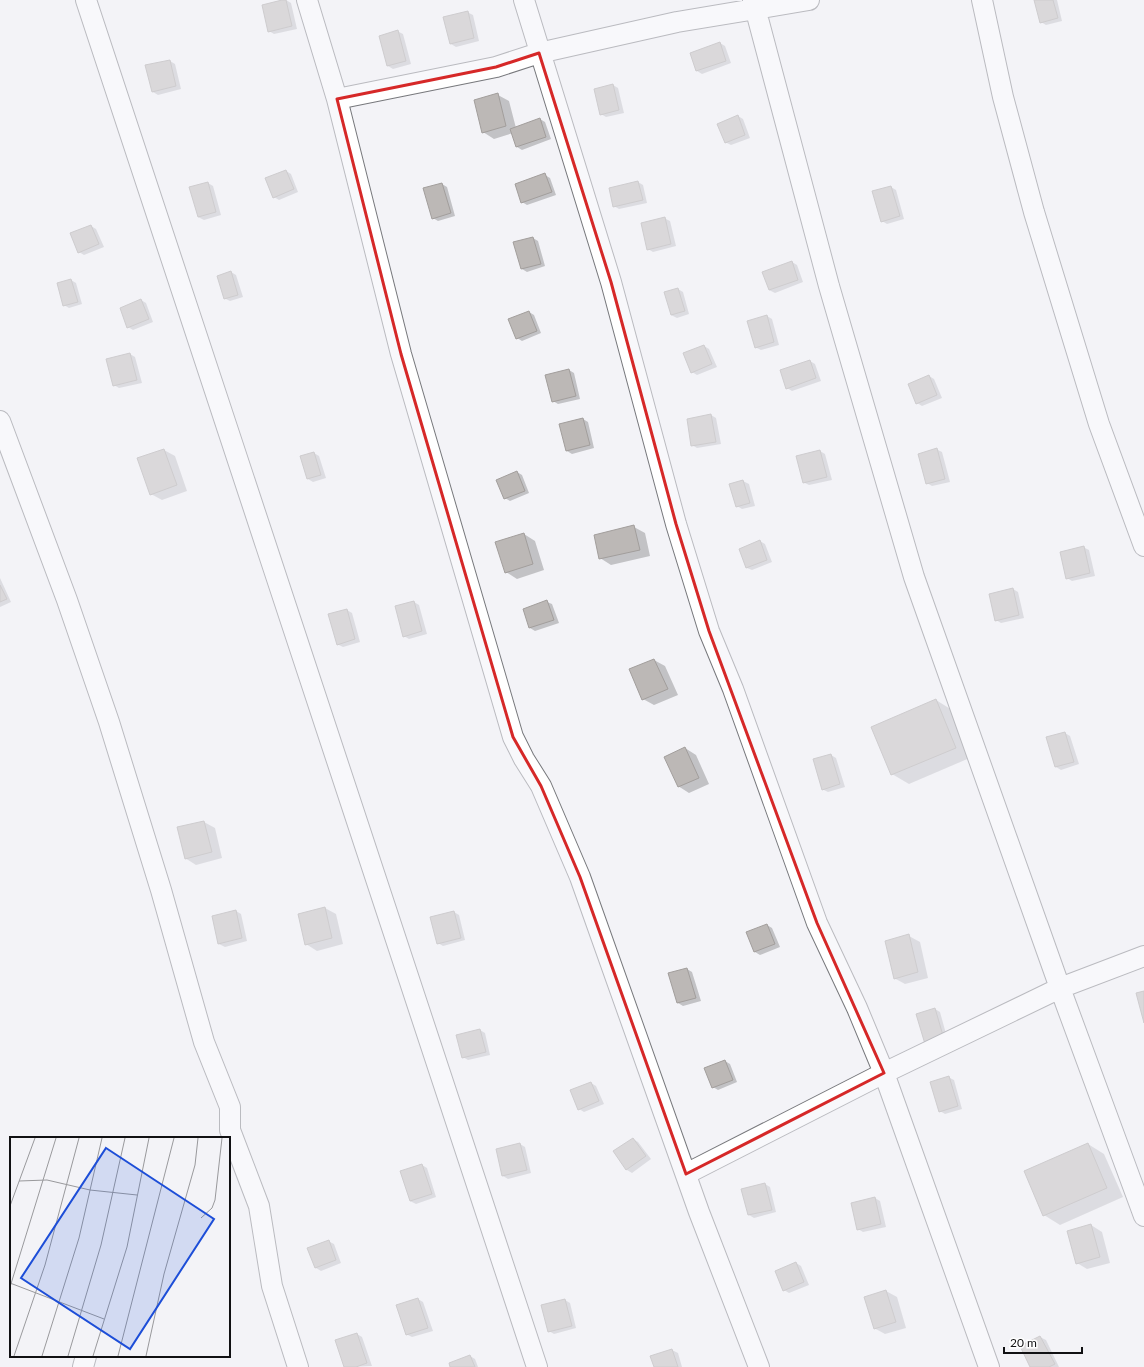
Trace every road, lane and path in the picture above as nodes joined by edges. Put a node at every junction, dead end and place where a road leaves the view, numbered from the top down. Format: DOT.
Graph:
graph roads {
  1 [pos="86,0"];
  2 [pos="307,0"];
  3 [pos="524,0"];
  4 [pos="809,0"];
  5 [pos="982,0"];
  6 [pos="754,5"];
  7 [pos="539,54"];
  8 [pos="337,99"];
  9 [pos="0,421"];
  10 [pos="1144,546"];
  11 [pos="1144,956"];
  12 [pos="1060,988"];
  13 [pos="884,1073"];
  14 [pos="686,1174"];
  15 [pos="1144,1216"];
  16 [pos="86,1357"];
  17 [pos="83,1367"];
  18 [pos="298,1367"];
  19 [pos="537,1367"];
  20 [pos="759,1367"];
  21 [pos="989,1367"];
  1 -- 19 [label="street"];
  2 -- 8 [label="street"];
  3 -- 7 [label="street"];
  4 -- 6 [label="street"];
  5 -- 10 [label="street"];
  6 -- 7 [label="street"];
  6 -- 12 [label="street"];
  7 -- 8 [label="street"];
  7 -- 13 [label="street"];
  8 -- 14 [label="street"];
  9 -- 18 [label="street"];
  11 -- 12 [label="street"];
  12 -- 13 [label="street"];
  12 -- 15 [label="street"];
  13 -- 14 [label="street"];
  13 -- 21 [label="street"];
  14 -- 20 [label="street"];
  16 -- 17 [label="street"];
}
